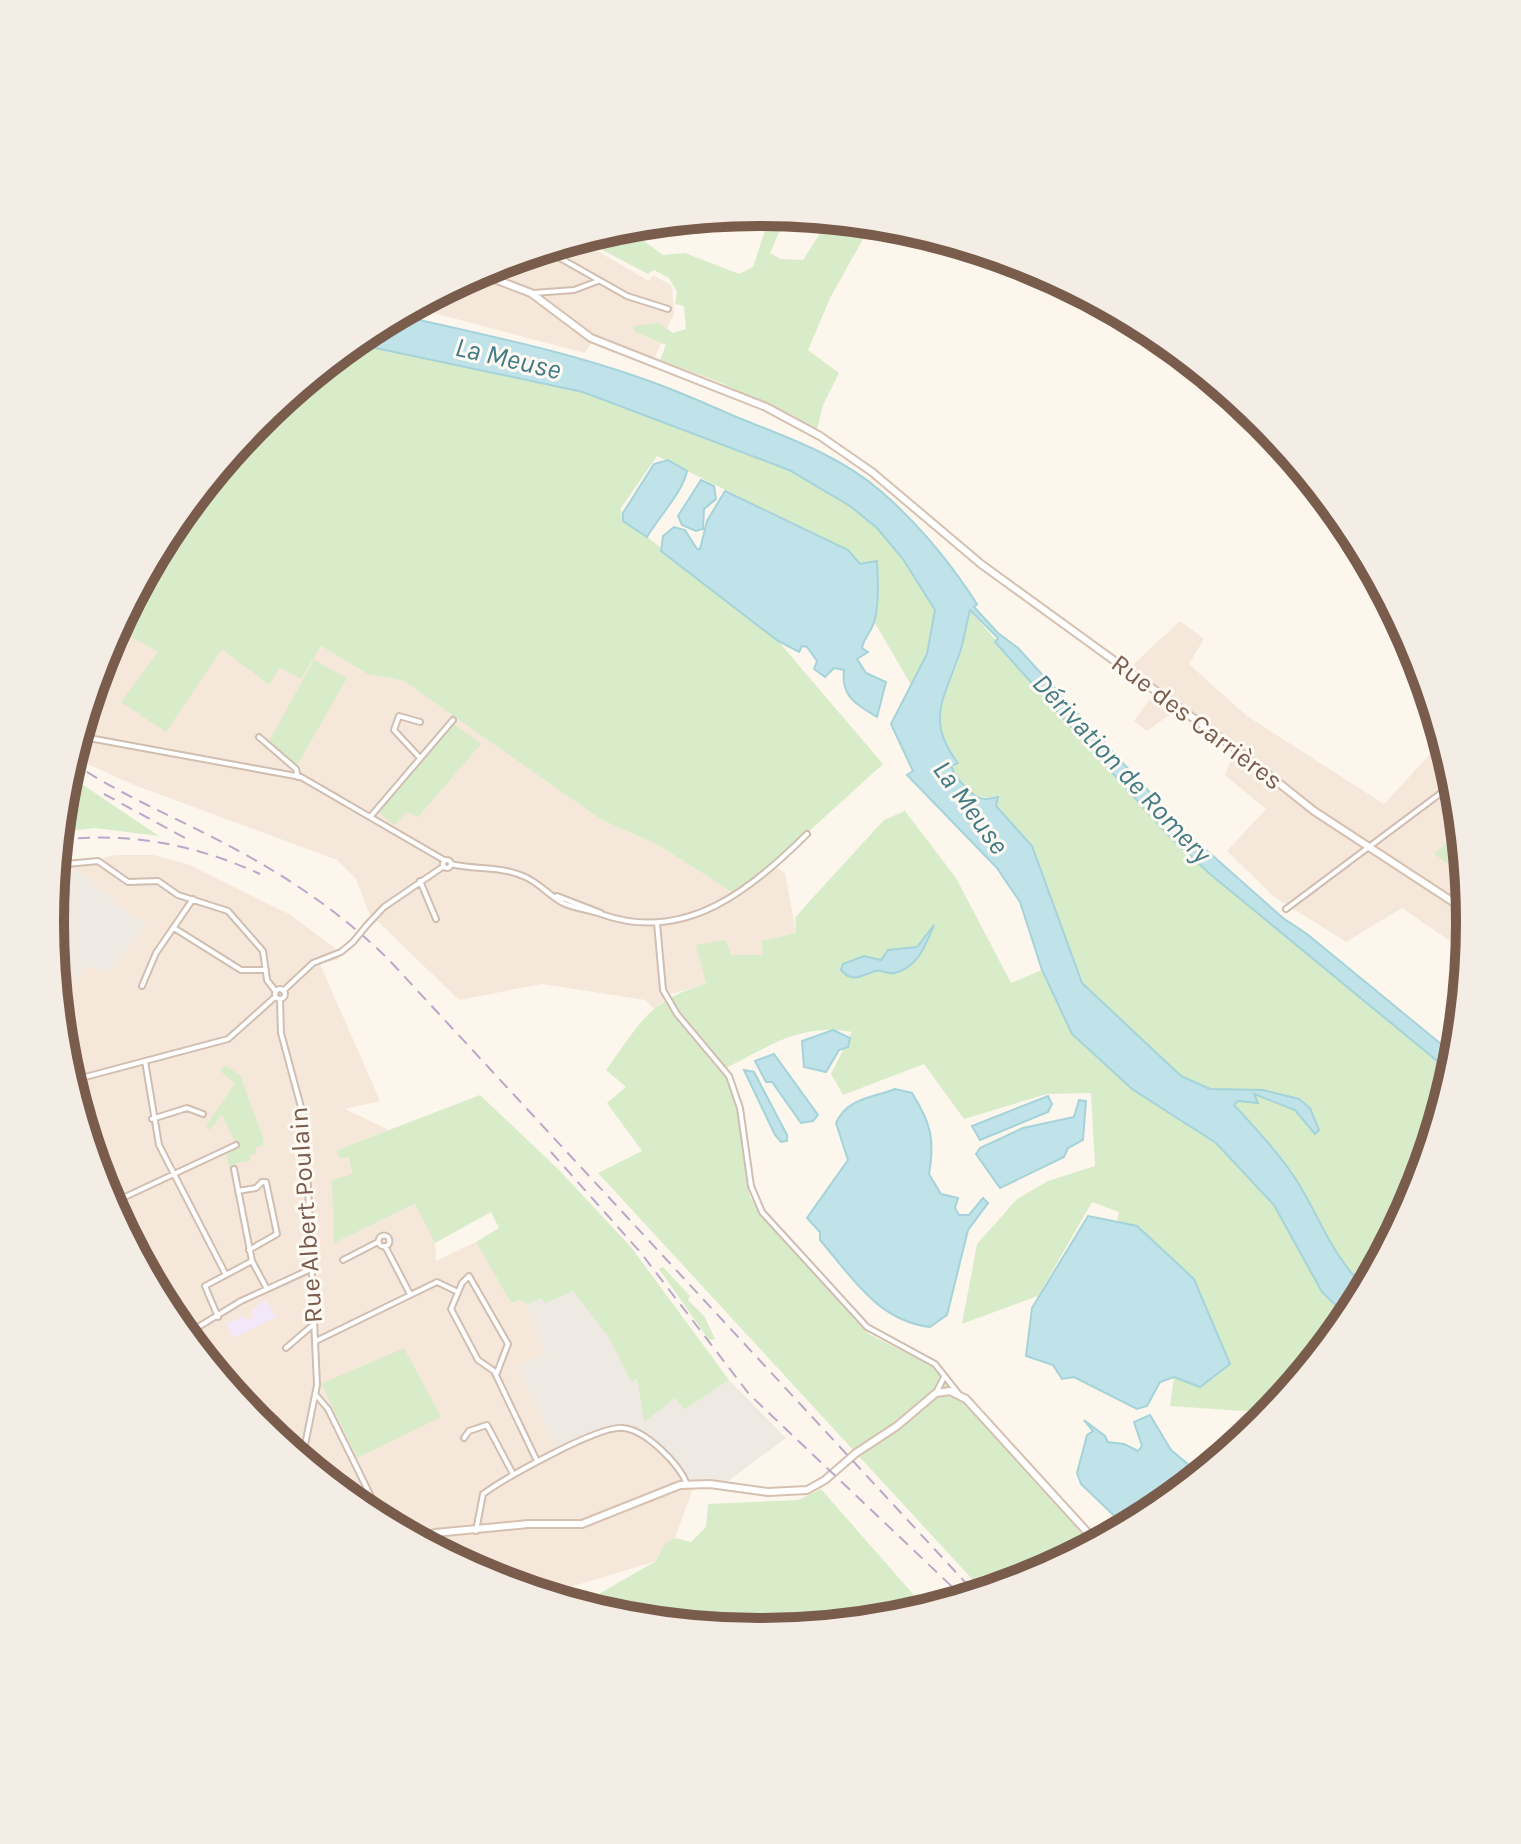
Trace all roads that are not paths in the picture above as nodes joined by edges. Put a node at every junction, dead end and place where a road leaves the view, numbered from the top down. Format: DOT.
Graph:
graph roads {
  1 [pos="556,256"];
  2 [pos="494,279"];
  3 [pos="598,281"];
  4 [pos="531,293"];
  5 [pos="668,309"];
  6 [pos="453,720"];
  7 [pos="420,722"];
  8 [pos="259,737"];
  9 [pos="89,738"];
  10 [pos="420,758"];
  11 [pos="298,777"];
  12 [pos="1445,791"];
  13 [pos="371,816"];
  14 [pos="807,834"];
  15 [pos="1367,847"];
  16 [pos="444,863"];
  17 [pos="66,864"];
  18 [pos="420,881"];
  19 [pos="194,899"];
  20 [pos="1457,904"];
  21 [pos="1286,909"];
  22 [pos="436,919"];
  23 [pos="657,923"];
  24 [pos="174,928"];
  25 [pos="266,970"];
  26 [pos="142,986"];
  27 [pos="283,991"];
  28 [pos="277,996"];
  29 [pos="145,1061"];
  30 [pos="82,1078"];
  31 [pos="203,1114"];
  32 [pos="152,1119"];
  33 [pos="236,1145"];
  34 [pos="234,1169"];
  35 [pos="173,1175"];
  36 [pos="238,1191"];
  37 [pos="121,1199"];
  38 [pos="378,1242"];
  39 [pos="385,1246"];
  40 [pos="249,1250"];
  41 [pos="343,1260"];
  42 [pos="252,1261"];
  43 [pos="311,1269"];
  44 [pos="226,1275"];
  45 [pos="267,1289"];
  46 [pos="458,1292"];
  47 [pos="410,1295"];
  48 [pos="218,1317"];
  49 [pos="314,1324"];
  50 [pos="196,1329"];
  51 [pos="315,1342"];
  52 [pos="286,1348"];
  53 [pos="499,1361"];
  54 [pos="486,1366"];
  55 [pos="496,1375"];
  56 [pos="945,1376"];
  57 [pos="936,1393"];
  58 [pos="958,1393"];
  59 [pos="316,1395"];
  60 [pos="464,1438"];
  61 [pos="304,1449"];
  62 [pos="537,1461"];
  63 [pos="513,1474"];
  64 [pos="687,1484"];
  65 [pos="373,1500"];
  66 [pos="476,1531"];
  67 [pos="430,1535"];
  68 [pos="1090,1535"];
  1 -- 3 [label="street"];
  2 -- 4 [label="main road, Rue des Carrières"];
  3 -- 4 [label="street"];
  3 -- 5 [label="street"];
  4 -- 15 [label="main road, Rue des Carrières"];
  6 -- 10 [label="street"];
  7 -- 10 [label="street"];
  8 -- 11 [label="street"];
  9 -- 11 [label="street"];
  10 -- 13 [label="street"];
  11 -- 13 [label="street"];
  12 -- 15 [label="street"];
  13 -- 16 [label="street"];
  14 -- 23 [label="street"];
  15 -- 20 [label="main road, Rue des Carrières"];
  15 -- 21 [label="street"];
  16 -- 18 [label="street"];
  16 -- 23 [label="street"];
  17 -- 19 [label="street"];
  18 -- 22 [label="street"];
  18 -- 27 [label="street, bridge"];
  19 -- 24 [label="street"];
  19 -- 25 [label="street"];
  23 -- 56 [label="street"];
  24 -- 25 [label="street"];
  24 -- 26 [label="street"];
  25 -- 28 [label="street"];
  27 -- 28 [label="street"];
  27 -- 28 [label="street"];
  28 -- 29 [label="street"];
  28 -- 43 [label="street, Rue Albert Poulain"];
  29 -- 30 [label="street"];
  29 -- 32 [label="street"];
  31 -- 32 [label="street"];
  32 -- 35 [label="street"];
  33 -- 35 [label="street"];
  34 -- 36 [label="street"];
  35 -- 37 [label="street"];
  35 -- 44 [label="street"];
  36 -- 40 [label="street"];
  36 -- 40 [label="street"];
  38 -- 39 [label="street"];
  38 -- 39 [label="street"];
  38 -- 41 [label="street"];
  39 -- 47 [label="street"];
  40 -- 42 [label="street"];
  42 -- 44 [label="street"];
  42 -- 45 [label="street"];
  43 -- 45 [label="street"];
  43 -- 49 [label="street, Rue Albert Poulain"];
  44 -- 48 [label="street"];
  45 -- 48 [label="street"];
  46 -- 47 [label="street"];
  46 -- 53 [label="street"];
  46 -- 54 [label="street"];
  47 -- 51 [label="street"];
  48 -- 50 [label="street"];
  49 -- 51 [label="street, Rue Albert Poulain"];
  49 -- 52 [label="street"];
  51 -- 59 [label="street, Rue Albert Poulain"];
  53 -- 54 [label="street"];
  53 -- 55 [label="street"];
  54 -- 55 [label="street"];
  55 -- 62 [label="street"];
  56 -- 57 [label="street"];
  56 -- 58 [label="street"];
  57 -- 58 [label="main road"];
  57 -- 64 [label="main road"];
  58 -- 68 [label="main road"];
  59 -- 61 [label="street, Rue Albert Poulain"];
  59 -- 65 [label="street"];
  60 -- 63 [label="street"];
  62 -- 63 [label="street"];
  62 -- 64 [label="street"];
  63 -- 66 [label="street"];
  64 -- 66 [label="main road"];
  66 -- 67 [label="main road"];
}
